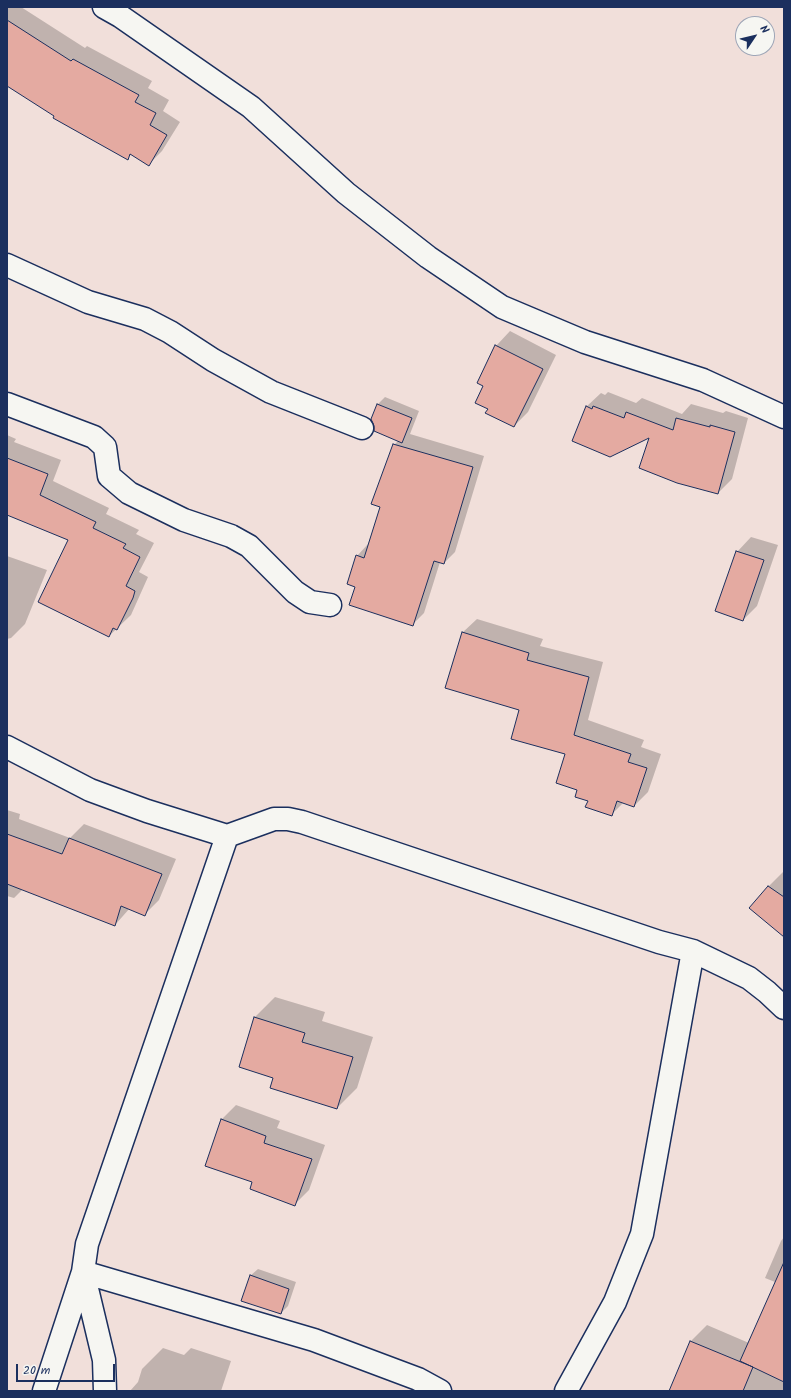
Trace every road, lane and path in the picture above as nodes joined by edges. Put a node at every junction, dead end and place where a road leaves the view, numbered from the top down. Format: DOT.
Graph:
graph roads {
  1 [pos="104,7"];
  2 [pos="7,266"];
  3 [pos="7,404"];
  4 [pos="784,417"];
  5 [pos="362,428"];
  6 [pos="330,604"];
  7 [pos="7,748"];
  8 [pos="227,836"];
  9 [pos="693,951"];
  10 [pos="784,1008"];
  11 [pos="83,1272"];
  12 [pos="44,1391"];
  13 [pos="105,1391"];
  14 [pos="440,1391"];
  15 [pos="566,1391"];
  1 -- 4 [label="street"];
  2 -- 5 [label="street"];
  3 -- 6 [label="street"];
  7 -- 8 [label="street"];
  8 -- 9 [label="street"];
  8 -- 11 [label="street"];
  9 -- 10 [label="street"];
  9 -- 15 [label="street"];
  11 -- 12 [label="street"];
  11 -- 13 [label="street"];
  11 -- 14 [label="street"];
}
